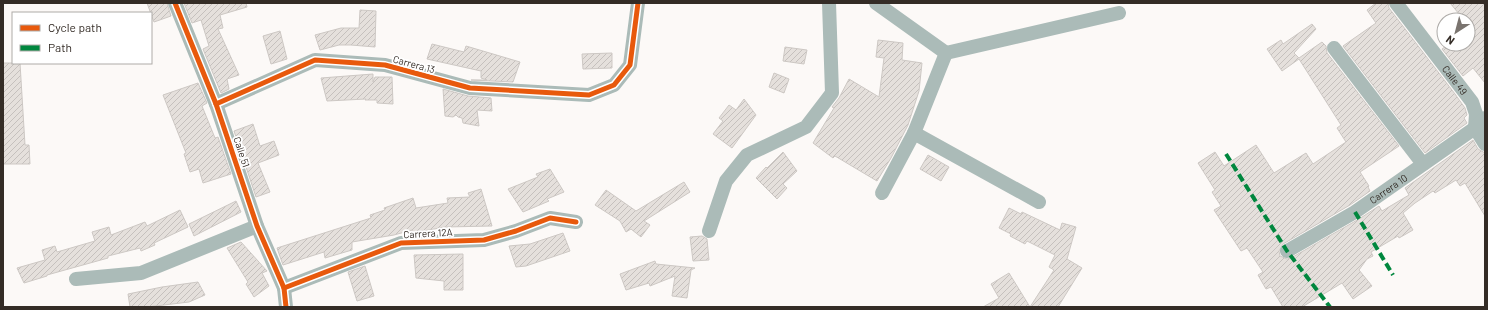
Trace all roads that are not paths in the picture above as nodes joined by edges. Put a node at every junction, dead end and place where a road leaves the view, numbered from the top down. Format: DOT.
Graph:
graph roads {
  1 [pos="175,3"];
  2 [pos="638,3"];
  3 [pos="829,3"];
  4 [pos="876,3"];
  5 [pos="1396,3"];
  6 [pos="1119,13"];
  7 [pos="1334,48"];
  8 [pos="946,53"];
  9 [pos="216,104"];
  10 [pos="1480,123"];
  11 [pos="914,133"];
  12 [pos="1485,144"];
  13 [pos="1423,164"];
  14 [pos="882,193"];
  15 [pos="1039,202"];
  16 [pos="576,222"];
  17 [pos="257,226"];
  18 [pos="709,231"];
  19 [pos="1287,251"];
  20 [pos="76,279"];
  21 [pos="284,288"];
  22 [pos="286,307"];
  1 -- 9 [label="street, Calle 51"];
  2 -- 9 [label="street, Carrera 13"];
  3 -- 18 [label="street"];
  4 -- 8 [label="street"];
  5 -- 10 [label="street, Calle 49"];
  6 -- 8 [label="street"];
  7 -- 13 [label="street"];
  8 -- 11 [label="street"];
  9 -- 17 [label="street, Calle 51"];
  10 -- 12 [label="street, Calle 49"];
  10 -- 13 [label="street, Carrera 10"];
  11 -- 14 [label="street"];
  11 -- 15 [label="street"];
  13 -- 19 [label="street, Carrera 10"];
  16 -- 21 [label="street, Carrera 12A"];
  17 -- 20 [label="street"];
  17 -- 21 [label="street, Calle 51"];
  21 -- 22 [label="street, Calle 51"];
}
